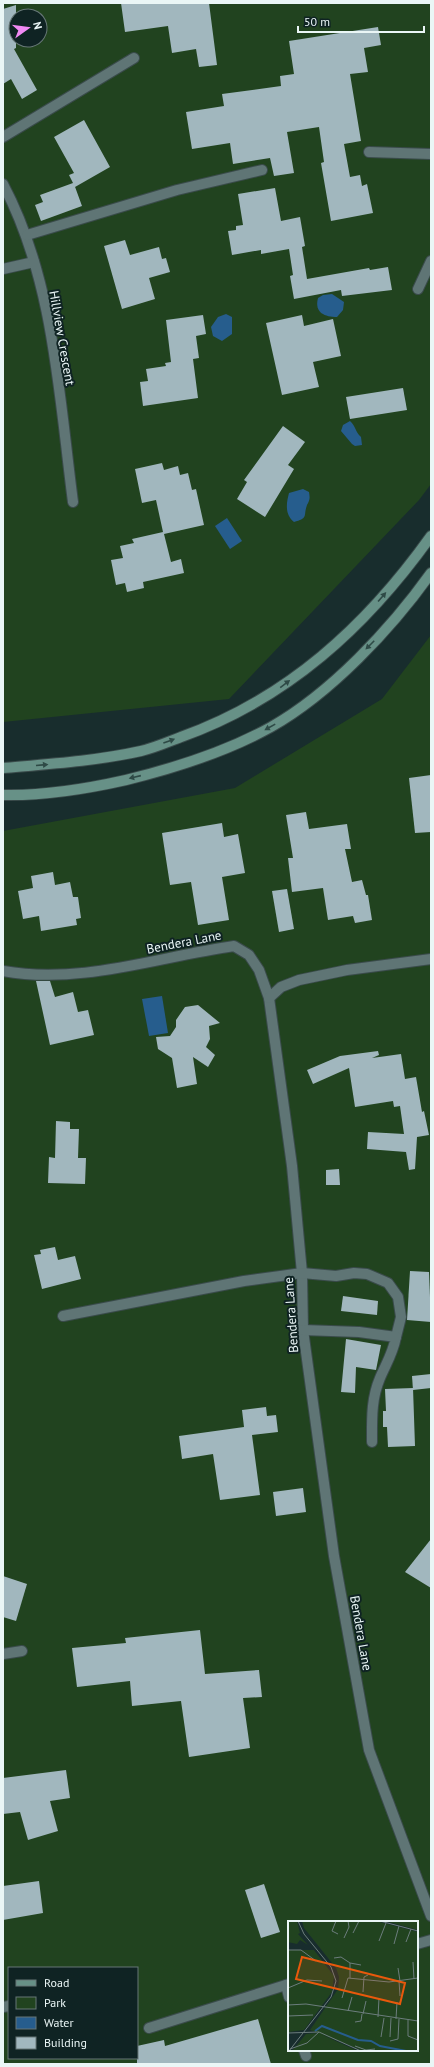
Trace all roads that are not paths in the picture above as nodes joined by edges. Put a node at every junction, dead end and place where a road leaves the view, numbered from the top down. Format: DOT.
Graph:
graph roads {
  1 [pos="134,58"];
  2 [pos="3,137"];
  3 [pos="370,152"];
  4 [pos="431,154"];
  5 [pos="262,170"];
  6 [pos="3,184"];
  7 [pos="27,235"];
  8 [pos="431,261"];
  9 [pos="34,262"];
  10 [pos="3,268"];
  11 [pos="418,289"];
  12 [pos="73,502"];
  13 [pos="431,536"];
  14 [pos="431,573"];
  15 [pos="3,768"];
  16 [pos="3,795"];
  17 [pos="431,959"];
  18 [pos="3,971"];
  19 [pos="269,998"];
  20 [pos="302,1272"];
  21 [pos="63,1316"];
  22 [pos="303,1330"];
  23 [pos="396,1337"];
  24 [pos="372,1442"];
  25 [pos="22,1651"];
  26 [pos="3,1654"];
  27 [pos="431,1916"];
  28 [pos="431,1940"];
  29 [pos="418,1944"];
  30 [pos="287,1985"];
  31 [pos="149,2028"];
  1 -- 2 [label="street"];
  3 -- 4 [label="street"];
  5 -- 7 [label="street"];
  6 -- 7 [label="street, Hillview Crescent"];
  7 -- 9 [label="street, Hillview Crescent"];
  8 -- 11 [label="street"];
  9 -- 10 [label="street"];
  9 -- 12 [label="street, Hillview Crescent"];
  15 -- 13 [label="main road, one-way"];
  14 -- 16 [label="main road, one-way"];
  17 -- 19 [label="street"];
  18 -- 19 [label="street, Bendera Lane"];
  19 -- 20 [label="street, Bendera Lane"];
  20 -- 21 [label="street"];
  20 -- 22 [label="street, Bendera Lane"];
  20 -- 23 [label="street"];
  22 -- 23 [label="street"];
  22 -- 27 [label="street, Bendera Lane"];
  23 -- 24 [label="street"];
  25 -- 26 [label="street"];
  28 -- 29 [label="street"];
  30 -- 31 [label="street"];
}
